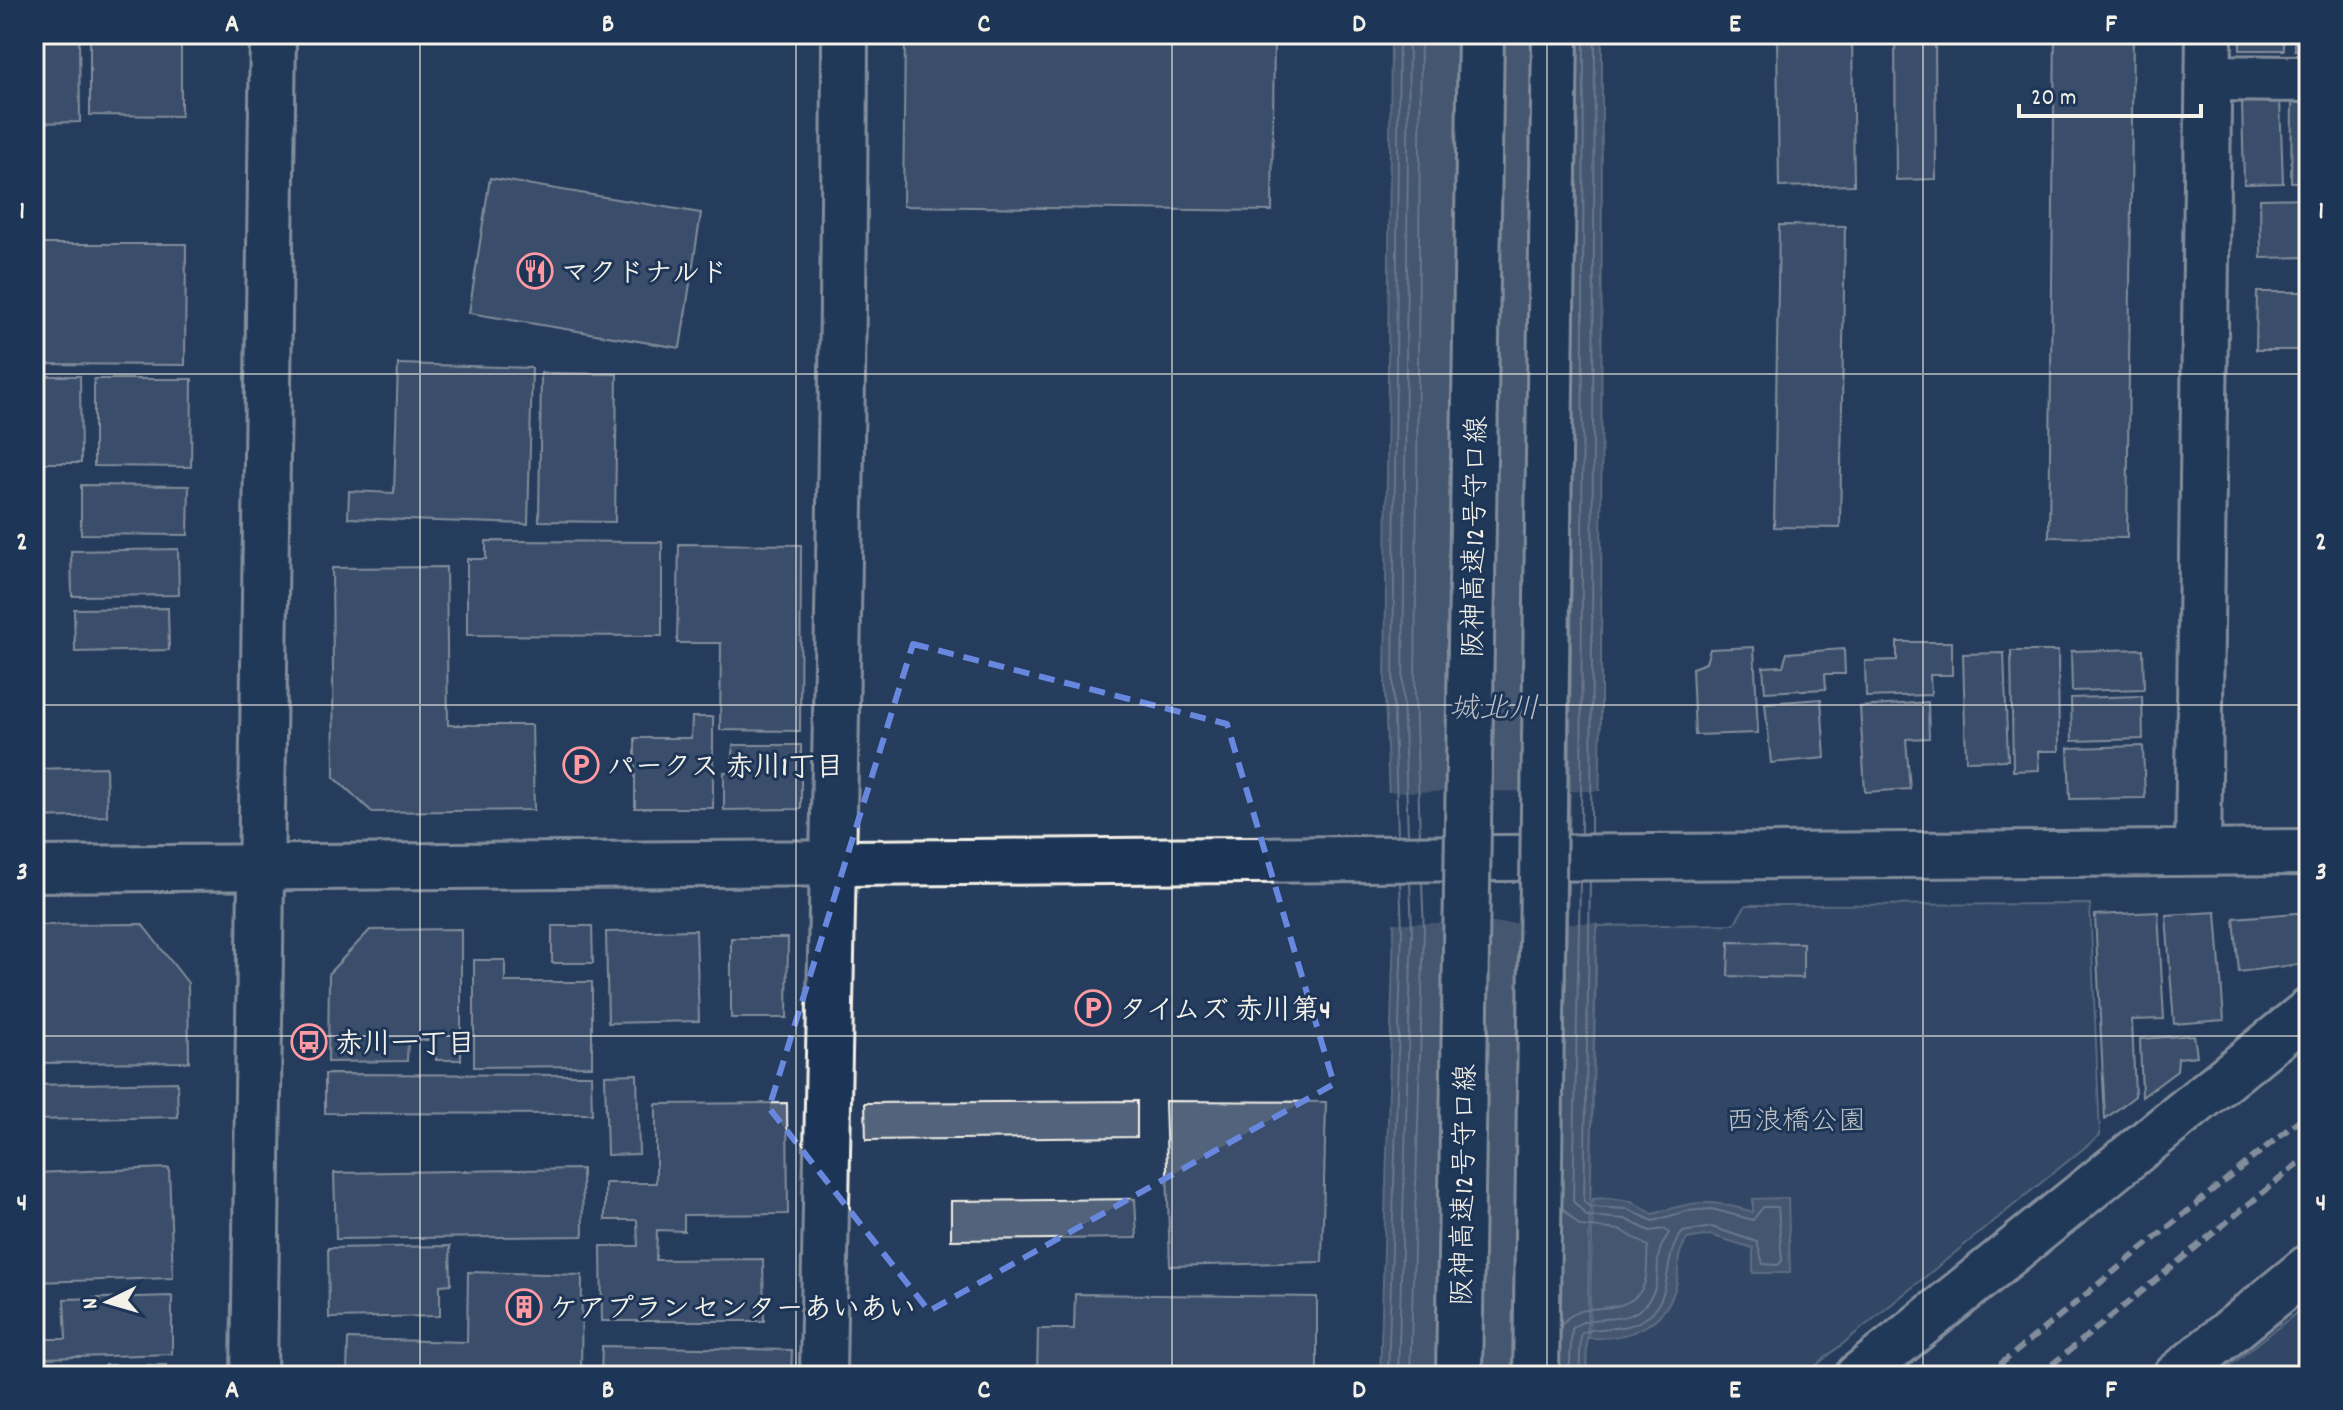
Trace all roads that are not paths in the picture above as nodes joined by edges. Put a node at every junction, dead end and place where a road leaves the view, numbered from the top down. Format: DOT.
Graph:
graph roads {
  1 [pos="273,34"];
  2 [pos="845,34"];
  3 [pos="1481,34"];
  4 [pos="1555,34"];
  5 [pos="2209,34"];
  6 [pos="2209,78"];
  7 [pos="2309,79"];
  8 [pos="2309,852"];
  9 [pos="2198,853"];
  10 [pos="830,863"];
  11 [pos="261,868"];
  12 [pos="34,869"];
  13 [pos="2309,1011"];
  14 [pos="2309,1267"];
  15 [pos="2185,1372"];
  16 [pos="254,1376"];
  17 [pos="823,1376"];
  18 [pos="1459,1376"];
  19 [pos="1536,1376"];
  20 [pos="1858,1376"];
  1 -- 11 [label="main road"];
  2 -- 10 [label="main road"];
  3 -- 18 [label="main road, 阪神高速12号守口線, bridge"];
  4 -- 19 [label="main road, bridge"];
  5 -- 6 [label="main road"];
  6 -- 7 [label="main road"];
  6 -- 9 [label="main road"];
  8 -- 9 [label="main road"];
  9 -- 10 [label="main road, bridge"];
  10 -- 11 [label="main road"];
  10 -- 17 [label="main road"];
  11 -- 12 [label="main road"];
  11 -- 16 [label="main road"];
  13 -- 20 [label="main road"];
  14 -- 15 [label="main road"];
}
